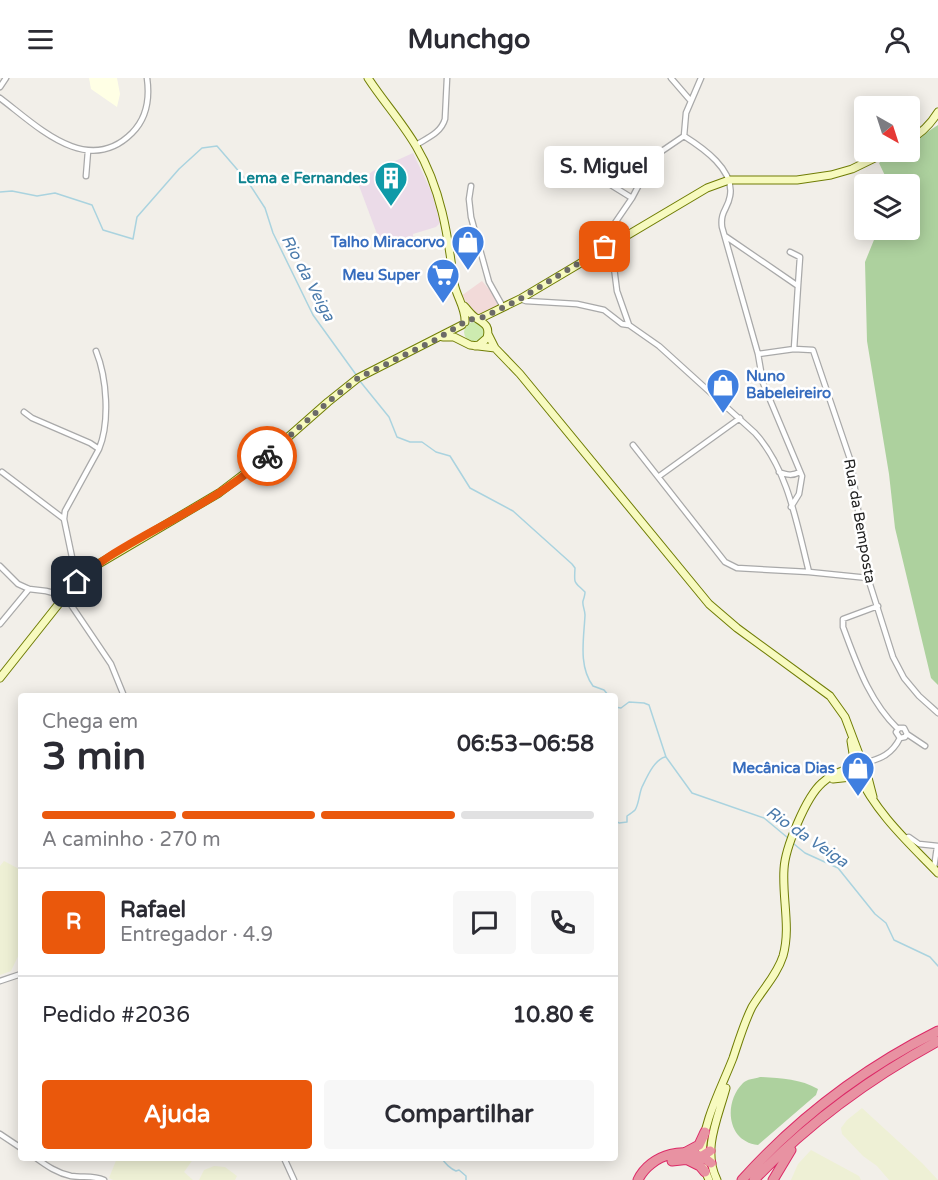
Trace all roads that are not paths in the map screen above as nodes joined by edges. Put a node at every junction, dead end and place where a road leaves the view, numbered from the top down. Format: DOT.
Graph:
graph roads {
  1 [pos="6,78"];
  2 [pos="147,78"];
  3 [pos="368,78"];
  4 [pos="447,78"];
  5 [pos="671,78"];
  6 [pos="701,78"];
  7 [pos="0,87"];
  8 [pos="0,98"];
  9 [pos="690,100"];
  10 [pos="936,117"];
  11 [pos="920,134"];
  12 [pos="684,136"];
  13 [pos="416,145"];
  14 [pos="88,151"];
  15 [pos="564,156"];
  16 [pos="866,162"];
  17 [pos="86,177"];
  18 [pos="729,180"];
  19 [pos="471,186"];
  20 [pos="632,198"];
  21 [pos="725,236"];
  22 [pos="608,245"];
  23 [pos="790,252"];
  24 [pos="798,286"];
  25 [pos="459,299"];
  26 [pos="520,299"];
  27 [pos="501,308"];
  28 [pos="477,319"];
  29 [pos="463,324"];
  30 [pos="629,326"];
  31 [pos="488,331"];
  32 [pos="437,339"];
  33 [pos="463,340"];
  34 [pos="475,346"];
  35 [pos="495,348"];
  36 [pos="794,349"];
  37 [pos="96,351"];
  38 [pos="758,354"];
  39 [pos="24,412"];
  40 [pos="740,418"];
  41 [pos="633,446"];
  42 [pos="99,449"];
  43 [pos="2,472"];
  44 [pos="779,472"];
  45 [pos="800,472"];
  46 [pos="658,477"];
  47 [pos="791,507"];
  48 [pos="64,519"];
  49 [pos="0,566"];
  50 [pos="809,572"];
  51 [pos="85,574"];
  52 [pos="868,578"];
  53 [pos="29,589"];
  54 [pos="65,596"];
  55 [pos="878,606"];
  56 [pos="0,624"];
  57 [pos="0,678"];
  58 [pos="123,693"];
  59 [pos="938,713"];
  60 [pos="898,729"];
  61 [pos="907,734"];
  62 [pos="851,738"];
  63 [pos="900,738"];
  64 [pos="925,746"];
  65 [pos="852,754"];
  66 [pos="865,766"];
  67 [pos="856,769"];
  68 [pos="844,774"];
  69 [pos="862,783"];
  70 [pos="876,806"];
  71 [pos="905,838"];
  72 [pos="937,847"];
  73 [pos="936,870"];
  74 [pos="18,975"];
  75 [pos="0,981"];
  76 [pos="938,1031"];
  77 [pos="938,1041"];
  78 [pos="735,1051"];
  79 [pos="828,1107"];
  80 [pos="705,1132"];
  81 [pos="0,1134"];
  82 [pos="796,1140"];
  83 [pos="18,1146"];
  84 [pos="706,1154"];
  85 [pos="686,1156"];
  86 [pos="40,1161"];
  87 [pos="285,1161"];
  88 [pos="711,1163"];
  89 [pos="707,1176"];
  90 [pos="104,1180"];
  91 [pos="294,1180"];
  92 [pos="638,1180"];
  93 [pos="644,1180"];
  94 [pos="717,1180"];
  95 [pos="742,1180"];
  96 [pos="754,1180"];
  97 [pos="773,1180"];
  1 -- 7 [label="street"];
  2 -- 14 [label="street"];
  3 -- 13 [label="main road"];
  4 -- 13 [label="street"];
  5 -- 9 [label="street"];
  6 -- 9 [label="street"];
  8 -- 14 [label="street"];
  9 -- 12 [label="street"];
  10 -- 11 [label="main road"];
  12 -- 18 [label="street"];
  12 -- 20 [label="street"];
  13 -- 25 [label="main road"];
  14 -- 17 [label="street"];
  15 -- 20 [label="street"];
  16 -- 18 [label="main road"];
  18 -- 21 [label="street"];
  18 -- 22 [label="main road"];
  19 -- 27 [label="street"];
  20 -- 22 [label="street"];
  21 -- 24 [label="street"];
  21 -- 38 [label="street"];
  22 -- 26 [label="main road"];
  22 -- 30 [label="street"];
  23 -- 24 [label="street"];
  24 -- 36 [label="street"];
  25 -- 28 [label="main road"];
  25 -- 29 [label="main road"];
  26 -- 27 [label="main road"];
  26 -- 30 [label="street"];
  27 -- 28 [label="main road"];
  27 -- 31 [label="main road"];
  28 -- 29 [label="main road"];
  28 -- 31 [label="main road"];
  29 -- 32 [label="main road"];
  29 -- 33 [label="main road"];
  30 -- 40 [label="street"];
  31 -- 34 [label="main road"];
  31 -- 35 [label="main road"];
  32 -- 33 [label="main road"];
  32 -- 51 [label="main road"];
  33 -- 34 [label="main road"];
  34 -- 35 [label="main road"];
  35 -- 62 [label="main road"];
  36 -- 38 [label="street"];
  36 -- 52 [label="street, Rua da Bemposta"];
  37 -- 42 [label="street"];
  38 -- 45 [label="street"];
  39 -- 42 [label="street"];
  40 -- 44 [label="street"];
  40 -- 46 [label="street"];
  41 -- 46 [label="street"];
  42 -- 48 [label="street"];
  43 -- 48 [label="street"];
  44 -- 45 [label="street"];
  44 -- 47 [label="street"];
  45 -- 47 [label="street"];
  46 -- 50 [label="street"];
  47 -- 50 [label="street"];
  48 -- 51 [label="street"];
  49 -- 53 [label="street"];
  50 -- 52 [label="street"];
  51 -- 54 [label="main road"];
  52 -- 55 [label="street, Rua da Bemposta"];
  53 -- 54 [label="street"];
  53 -- 56 [label="street"];
  54 -- 57 [label="main road"];
  54 -- 58 [label="street"];
  55 -- 59 [label="street, Rua da Bemposta"];
  55 -- 60 [label="street"];
  60 -- 61 [label="street"];
  60 -- 63 [label="street"];
  61 -- 63 [label="street"];
  61 -- 64 [label="street"];
  62 -- 65 [label="main road"];
  62 -- 66 [label="main road"];
  63 -- 66 [label="street"];
  65 -- 67 [label="main road"];
  65 -- 68 [label="main road"];
  66 -- 67 [label="main road"];
  66 -- 70 [label="main road"];
  67 -- 68 [label="main road"];
  67 -- 69 [label="main road"];
  68 -- 69 [label="main road"];
  68 -- 78 [label="main road"];
  69 -- 70 [label="main road"];
  70 -- 71 [label="main road"];
  71 -- 72 [label="street"];
  71 -- 73 [label="main road"];
  72 -- 73 [label="street"];
  74 -- 75 [label="street"];
  76 -- 79 [label="highway"];
  77 -- 79 [label="highway"];
  78 -- 80 [label="main road"];
  78 -- 84 [label="main road"];
  79 -- 82 [label="highway"];
  79 -- 95 [label="highway"];
  80 -- 84 [label="main road"];
  80 -- 85 [label="highway"];
  81 -- 83 [label="street"];
  82 -- 96 [label="highway"];
  82 -- 97 [label="highway"];
  84 -- 85 [label="highway"];
  84 -- 88 [label="highway"];
  84 -- 89 [label="main road"];
  85 -- 89 [label="highway"];
  85 -- 92 [label="highway"];
  85 -- 93 [label="highway"];
  86 -- 90 [label="street"];
  87 -- 91 [label="street"];
  88 -- 94 [label="main road"];
}
